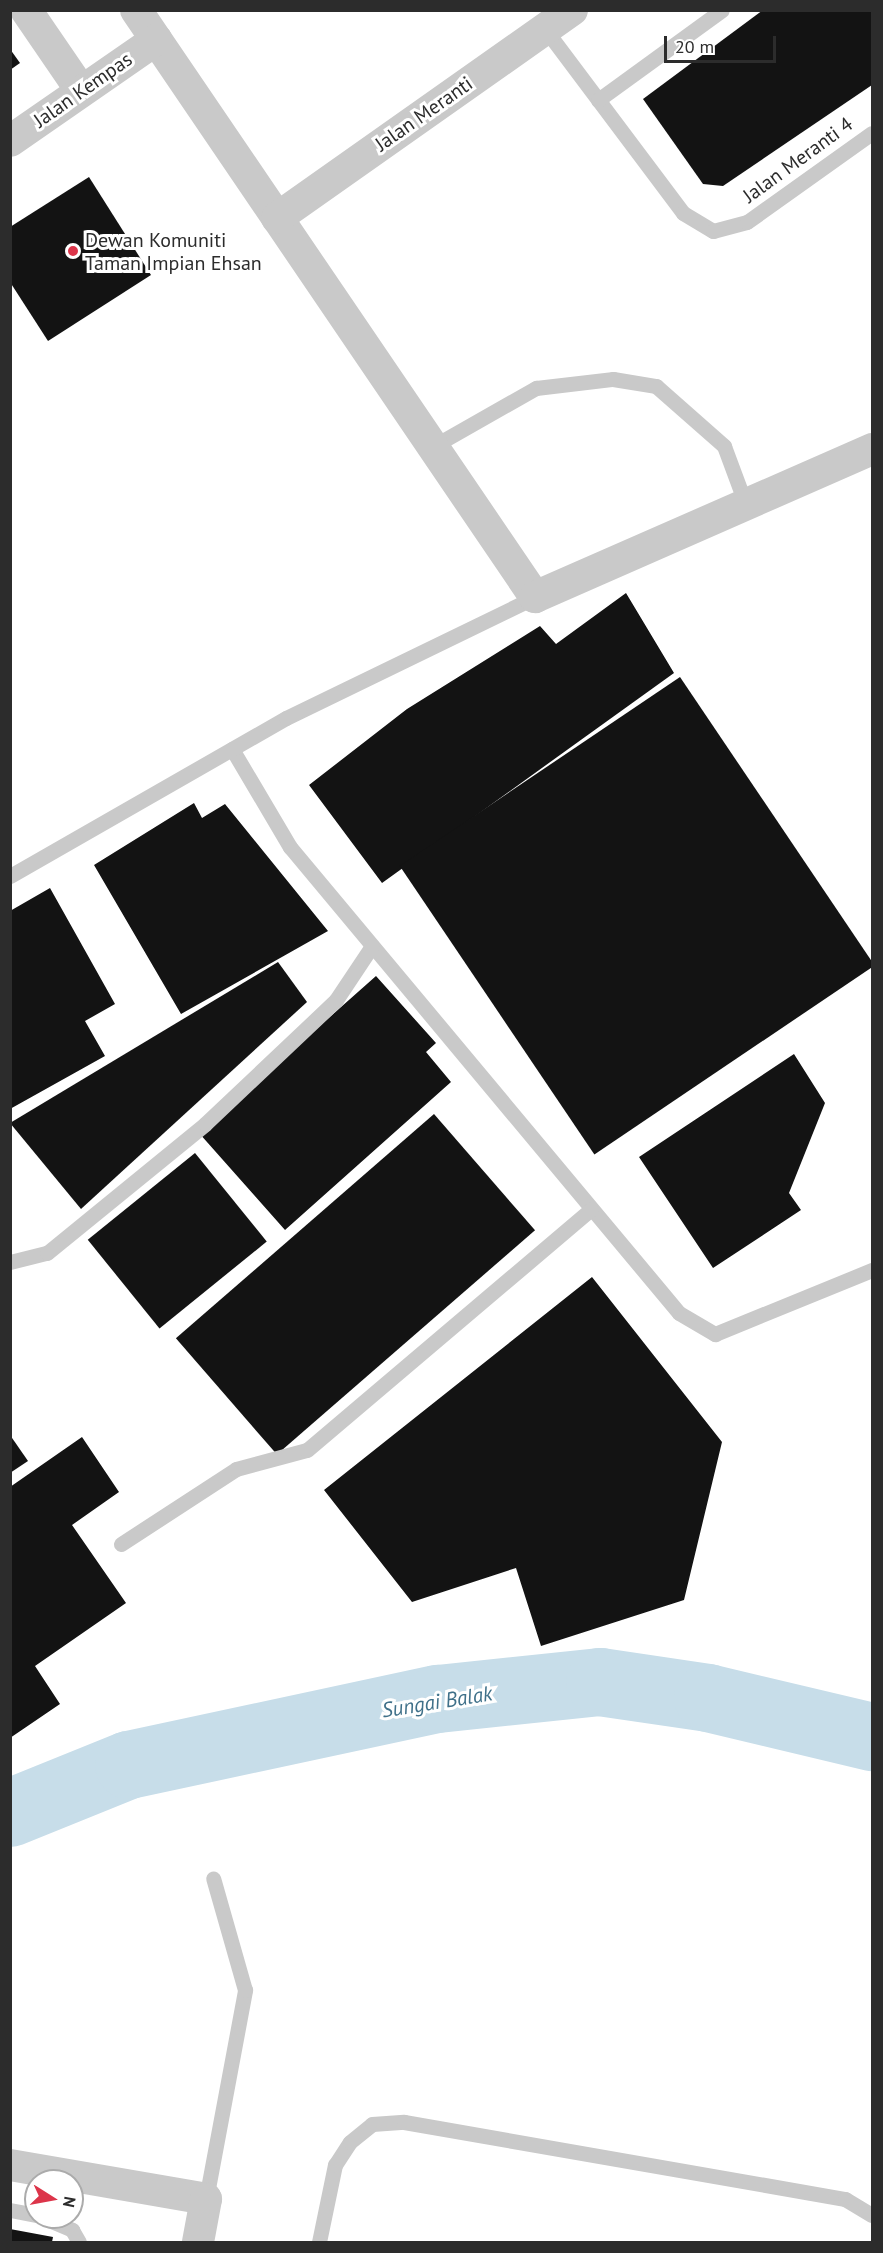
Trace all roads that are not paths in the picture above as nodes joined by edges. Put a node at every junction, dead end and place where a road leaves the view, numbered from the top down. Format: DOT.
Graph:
graph roads {
  1 [pos="26,10"];
  2 [pos="136,10"];
  3 [pos="572,10"];
  4 [pos="722,10"];
  5 [pos="545,29"];
  6 [pos="156,40"];
  7 [pos="80,89"];
  8 [pos="598,100"];
  9 [pos="873,133"];
  10 [pos="10,141"];
  11 [pos="277,218"];
  12 [pos="432,447"];
  13 [pos="873,449"];
  14 [pos="746,505"];
  15 [pos="535,597"];
  16 [pos="232,749"];
  17 [pos="10,876"];
  18 [pos="372,945"];
  19 [pos="591,1209"];
  20 [pos="10,1262"];
  21 [pos="873,1270"];
  22 [pos="121,1544"];
  23 [pos="213,1878"];
  24 [pos="10,2165"];
  25 [pos="206,2199"];
  26 [pos="873,2215"];
  27 [pos="70,2229"];
  28 [pos="79,2242"];
  29 [pos="198,2242"];
  30 [pos="319,2242"];
  1 -- 7 [label="street"];
  2 -- 6 [label="street"];
  3 -- 5 [label="street, Jalan Meranti"];
  4 -- 8 [label="lane"];
  5 -- 8 [label="lane"];
  5 -- 11 [label="street, Jalan Meranti"];
  6 -- 7 [label="street, Jalan Kempas"];
  6 -- 11 [label="street"];
  7 -- 10 [label="street, Jalan Kempas"];
  8 -- 9 [label="lane, Jalan Meranti 4"];
  11 -- 12 [label="street"];
  12 -- 14 [label="lane"];
  12 -- 15 [label="street"];
  13 -- 14 [label="street"];
  14 -- 15 [label="street"];
  15 -- 16 [label="lane"];
  16 -- 17 [label="lane"];
  16 -- 18 [label="lane"];
  18 -- 19 [label="lane"];
  18 -- 20 [label="lane"];
  19 -- 21 [label="lane"];
  19 -- 22 [label="lane"];
  23 -- 25 [label="lane"];
  24 -- 25 [label="street"];
  25 -- 29 [label="street"];
  26 -- 30 [label="lane"];
  27 -- 28 [label="lane"];
}
